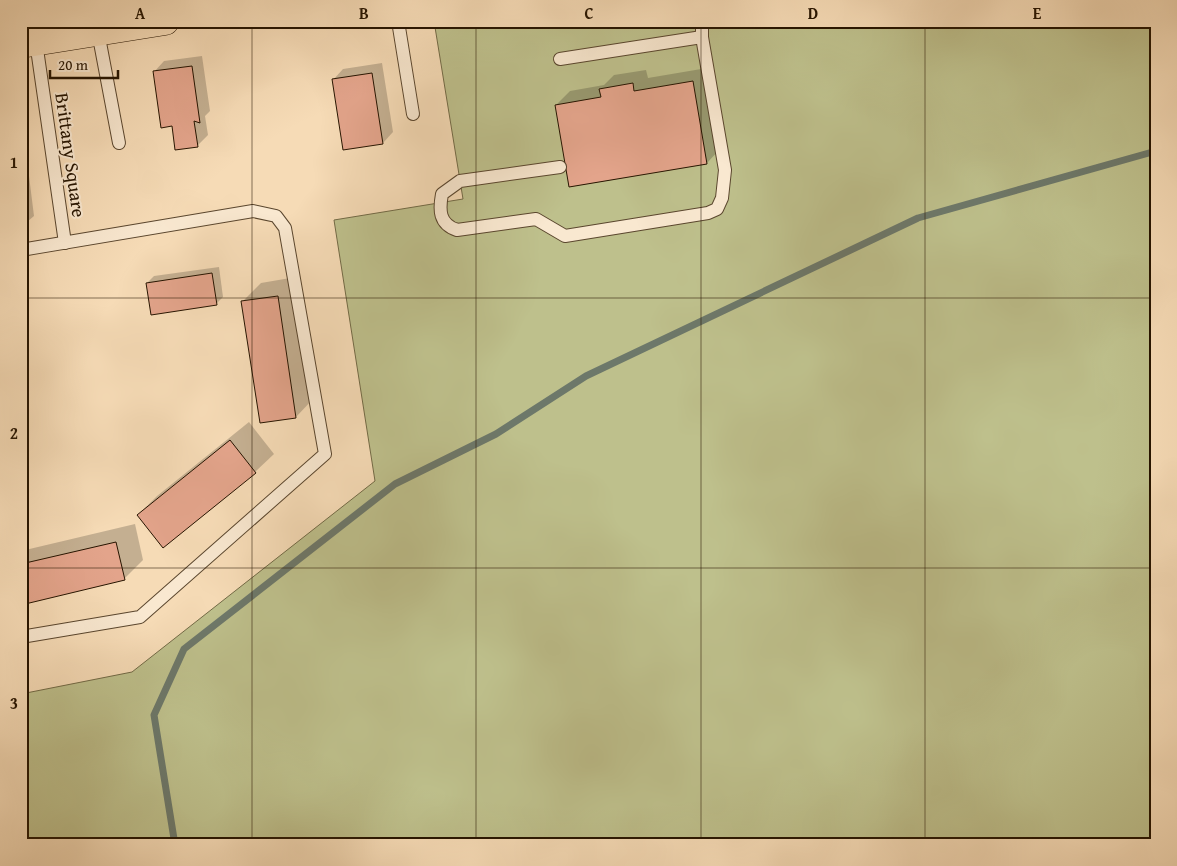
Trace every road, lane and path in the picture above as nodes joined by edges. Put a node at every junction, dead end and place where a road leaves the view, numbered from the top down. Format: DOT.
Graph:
graph roads {
  1 [pos="165,21"];
  2 [pos="398,21"];
  3 [pos="700,26"];
  4 [pos="98,32"];
  5 [pos="28,43"];
  6 [pos="560,59"];
  7 [pos="413,114"];
  8 [pos="119,143"];
  9 [pos="560,167"];
  10 [pos="65,244"];
  11 [pos="21,250"];
  12 [pos="21,637"];
  1 -- 4 [label="main road"];
  2 -- 7 [label="lane"];
  3 -- 6 [label="lane"];
  3 -- 9 [label="lane"];
  4 -- 5 [label="main road"];
  4 -- 8 [label="lane"];
  5 -- 10 [label="lane, Brittany Square"];
  10 -- 11 [label="lane"];
  10 -- 12 [label="lane"];
}
